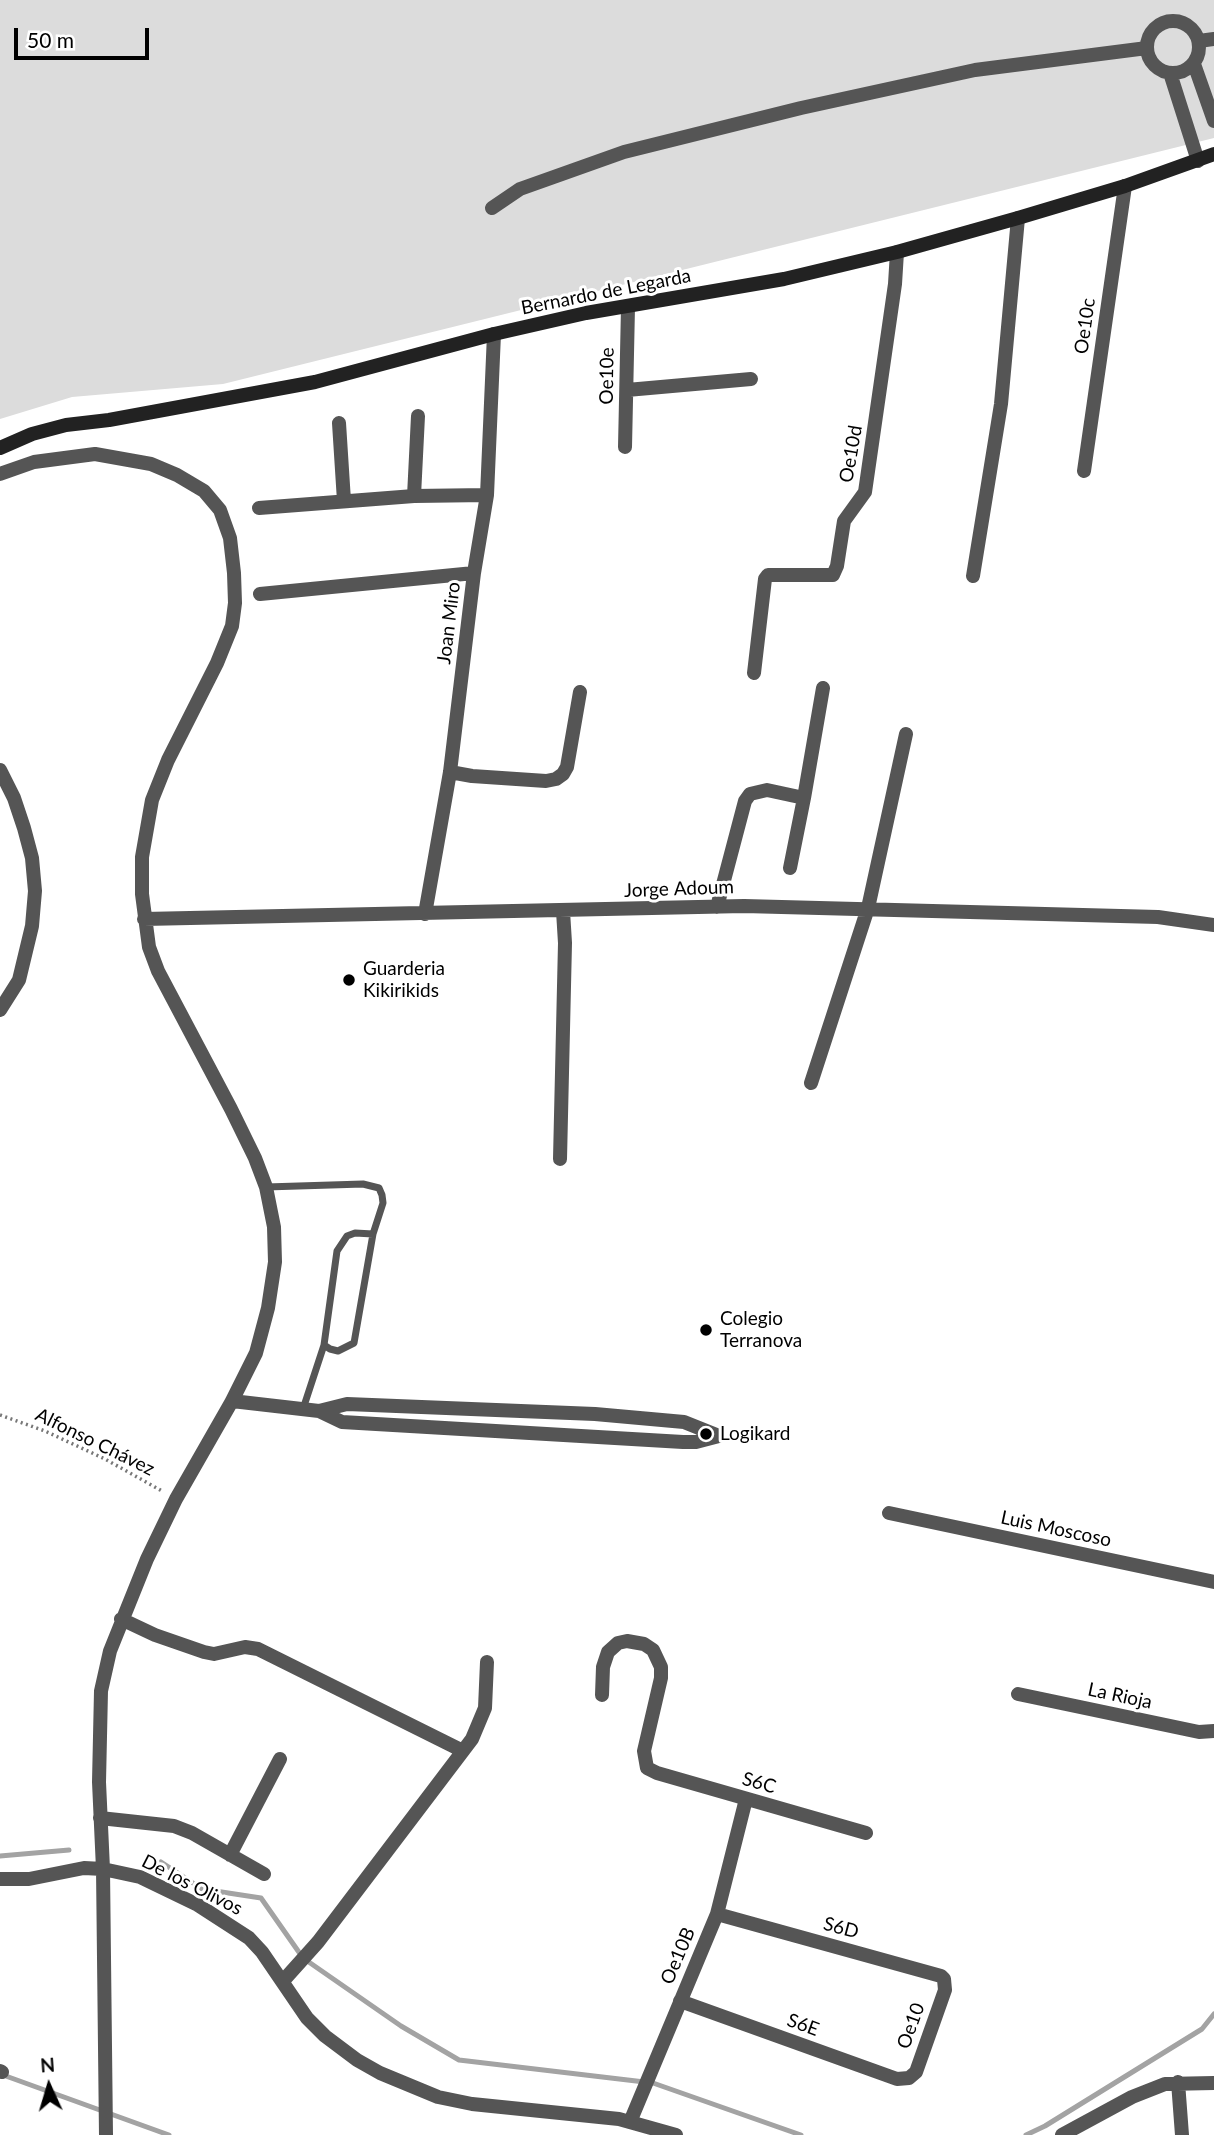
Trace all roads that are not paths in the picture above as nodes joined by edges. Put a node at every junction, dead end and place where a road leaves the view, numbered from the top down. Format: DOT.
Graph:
graph roads {
  1 [pos="1207,40"];
  2 [pos="1147,48"];
  3 [pos="1194,64"];
  4 [pos="1170,73"];
  5 [pos="1214,121"];
  6 [pos="1214,154"];
  7 [pos="1198,161"];
  8 [pos="1125,186"];
  9 [pos="492,208"];
  10 [pos="1018,218"];
  11 [pos="897,252"];
  12 [pos="628,307"];
  13 [pos="494,334"];
  14 [pos="751,379"];
  15 [pos="627,390"];
  16 [pos="418,416"];
  17 [pos="339,423"];
  18 [pos="625,447"];
  19 [pos="0,448"];
  20 [pos="1084,471"];
  21 [pos="0,474"];
  22 [pos="487,495"];
  23 [pos="414,496"];
  24 [pos="344,501"];
  25 [pos="259,508"];
  26 [pos="474,573"];
  27 [pos="973,576"];
  28 [pos="260,594"];
  29 [pos="754,674"];
  30 [pos="822,688"];
  31 [pos="580,692"];
  32 [pos="906,734"];
  33 [pos="0,770"];
  34 [pos="450,772"];
  35 [pos="804,798"];
  36 [pos="790,868"];
  37 [pos="717,907"];
  38 [pos="867,908"];
  39 [pos="563,911"];
  40 [pos="425,914"];
  41 [pos="144,919"];
  42 [pos="1214,925"];
  43 [pos="0,1010"];
  44 [pos="811,1083"];
  45 [pos="560,1158"];
  46 [pos="266,1187"];
  47 [pos="373,1234"];
  48 [pos="324,1345"];
  49 [pos="232,1401"];
  50 [pos="303,1410"];
  51 [pos="502,1410"];
  52 [pos="319,1411"];
  53 [pos="501,1432"];
  54 [pos="890,1513"];
  55 [pos="1214,1582"];
  56 [pos="121,1619"];
  57 [pos="487,1661"];
  58 [pos="1018,1693"];
  59 [pos="602,1695"];
  60 [pos="1214,1731"];
  61 [pos="463,1751"];
  62 [pos="280,1759"];
  63 [pos="750,1801"];
  64 [pos="100,1818"];
  65 [pos="866,1833"];
  66 [pos="230,1855"];
  67 [pos="103,1869"];
  68 [pos="264,1874"];
  69 [pos="0,1879"];
  70 [pos="721,1915"];
  71 [pos="283,1981"];
  72 [pos="945,1990"];
  73 [pos="684,2003"];
  74 [pos="913,2076"];
  75 [pos="1178,2082"];
  76 [pos="1214,2083"];
  77 [pos="635,2123"];
  78 [pos="106,2135"];
  79 [pos="676,2135"];
  80 [pos="1062,2135"];
  81 [pos="1182,2135"];
  1 -- 2 [label="street"];
  1 -- 3 [label="street"];
  2 -- 4 [label="street"];
  2 -- 9 [label="street"];
  3 -- 4 [label="street"];
  3 -- 5 [label="street"];
  4 -- 7 [label="street"];
  6 -- 7 [label="street, Bernardo de Legarda"];
  7 -- 8 [label="street, Bernardo de Legarda"];
  8 -- 10 [label="street, Bernardo de Legarda"];
  8 -- 20 [label="street, Oe10c"];
  10 -- 11 [label="street, Bernardo de Legarda"];
  10 -- 27 [label="street"];
  11 -- 12 [label="street, Bernardo de Legarda"];
  11 -- 29 [label="street, Oe10d"];
  12 -- 13 [label="street, Bernardo de Legarda"];
  12 -- 15 [label="street, Oe10e"];
  13 -- 19 [label="street, Bernardo de Legarda"];
  13 -- 22 [label="street, Joan Miro"];
  14 -- 15 [label="street"];
  15 -- 18 [label="street, Oe10e"];
  16 -- 23 [label="street"];
  17 -- 24 [label="street"];
  21 -- 41 [label="street"];
  22 -- 23 [label="street"];
  22 -- 26 [label="street, Joan Miro"];
  23 -- 24 [label="street"];
  24 -- 25 [label="street"];
  26 -- 28 [label="street"];
  26 -- 34 [label="street, Joan Miro"];
  30 -- 35 [label="street"];
  31 -- 34 [label="street"];
  32 -- 38 [label="street"];
  33 -- 43 [label="street"];
  34 -- 40 [label="street, Joan Miro"];
  35 -- 36 [label="street"];
  35 -- 37 [label="street"];
  37 -- 38 [label="street, Jorge Adoum"];
  37 -- 39 [label="street, Jorge Adoum"];
  38 -- 42 [label="street, Jorge Adoum"];
  38 -- 44 [label="street"];
  39 -- 40 [label="street, Jorge Adoum"];
  39 -- 45 [label="street"];
  40 -- 41 [label="street, Jorge Adoum"];
  41 -- 46 [label="street"];
  46 -- 47 [label="lane"];
  46 -- 49 [label="street"];
  47 -- 48 [label="lane"];
  47 -- 48 [label="lane"];
  48 -- 50 [label="lane"];
  49 -- 50 [label="street"];
  49 -- 56 [label="street"];
  50 -- 52 [label="street"];
  51 -- 52 [label="street"];
  51 -- 53 [label="street"];
  51 -- 53 [label="street"];
  52 -- 53 [label="street"];
  54 -- 55 [label="street, Luis Moscoso"];
  56 -- 61 [label="street"];
  56 -- 64 [label="street"];
  57 -- 61 [label="street"];
  58 -- 60 [label="street, La Rioja"];
  59 -- 63 [label="street, S6C"];
  61 -- 71 [label="street"];
  62 -- 66 [label="street"];
  63 -- 65 [label="street, S6C"];
  63 -- 70 [label="street, Oe10B"];
  64 -- 66 [label="street"];
  64 -- 67 [label="street"];
  66 -- 68 [label="street"];
  67 -- 69 [label="street, De los Olivos"];
  67 -- 71 [label="street, De los Olivos"];
  67 -- 78 [label="street"];
  70 -- 72 [label="street, S6D"];
  70 -- 73 [label="street, Oe10B"];
  71 -- 77 [label="street, De los Olivos"];
  72 -- 74 [label="street, Oe10"];
  73 -- 74 [label="street, S6E"];
  73 -- 77 [label="street, Oe10B"];
  75 -- 76 [label="street"];
  75 -- 80 [label="street"];
  75 -- 81 [label="street"];
  77 -- 79 [label="street, De los Olivos"];
}
